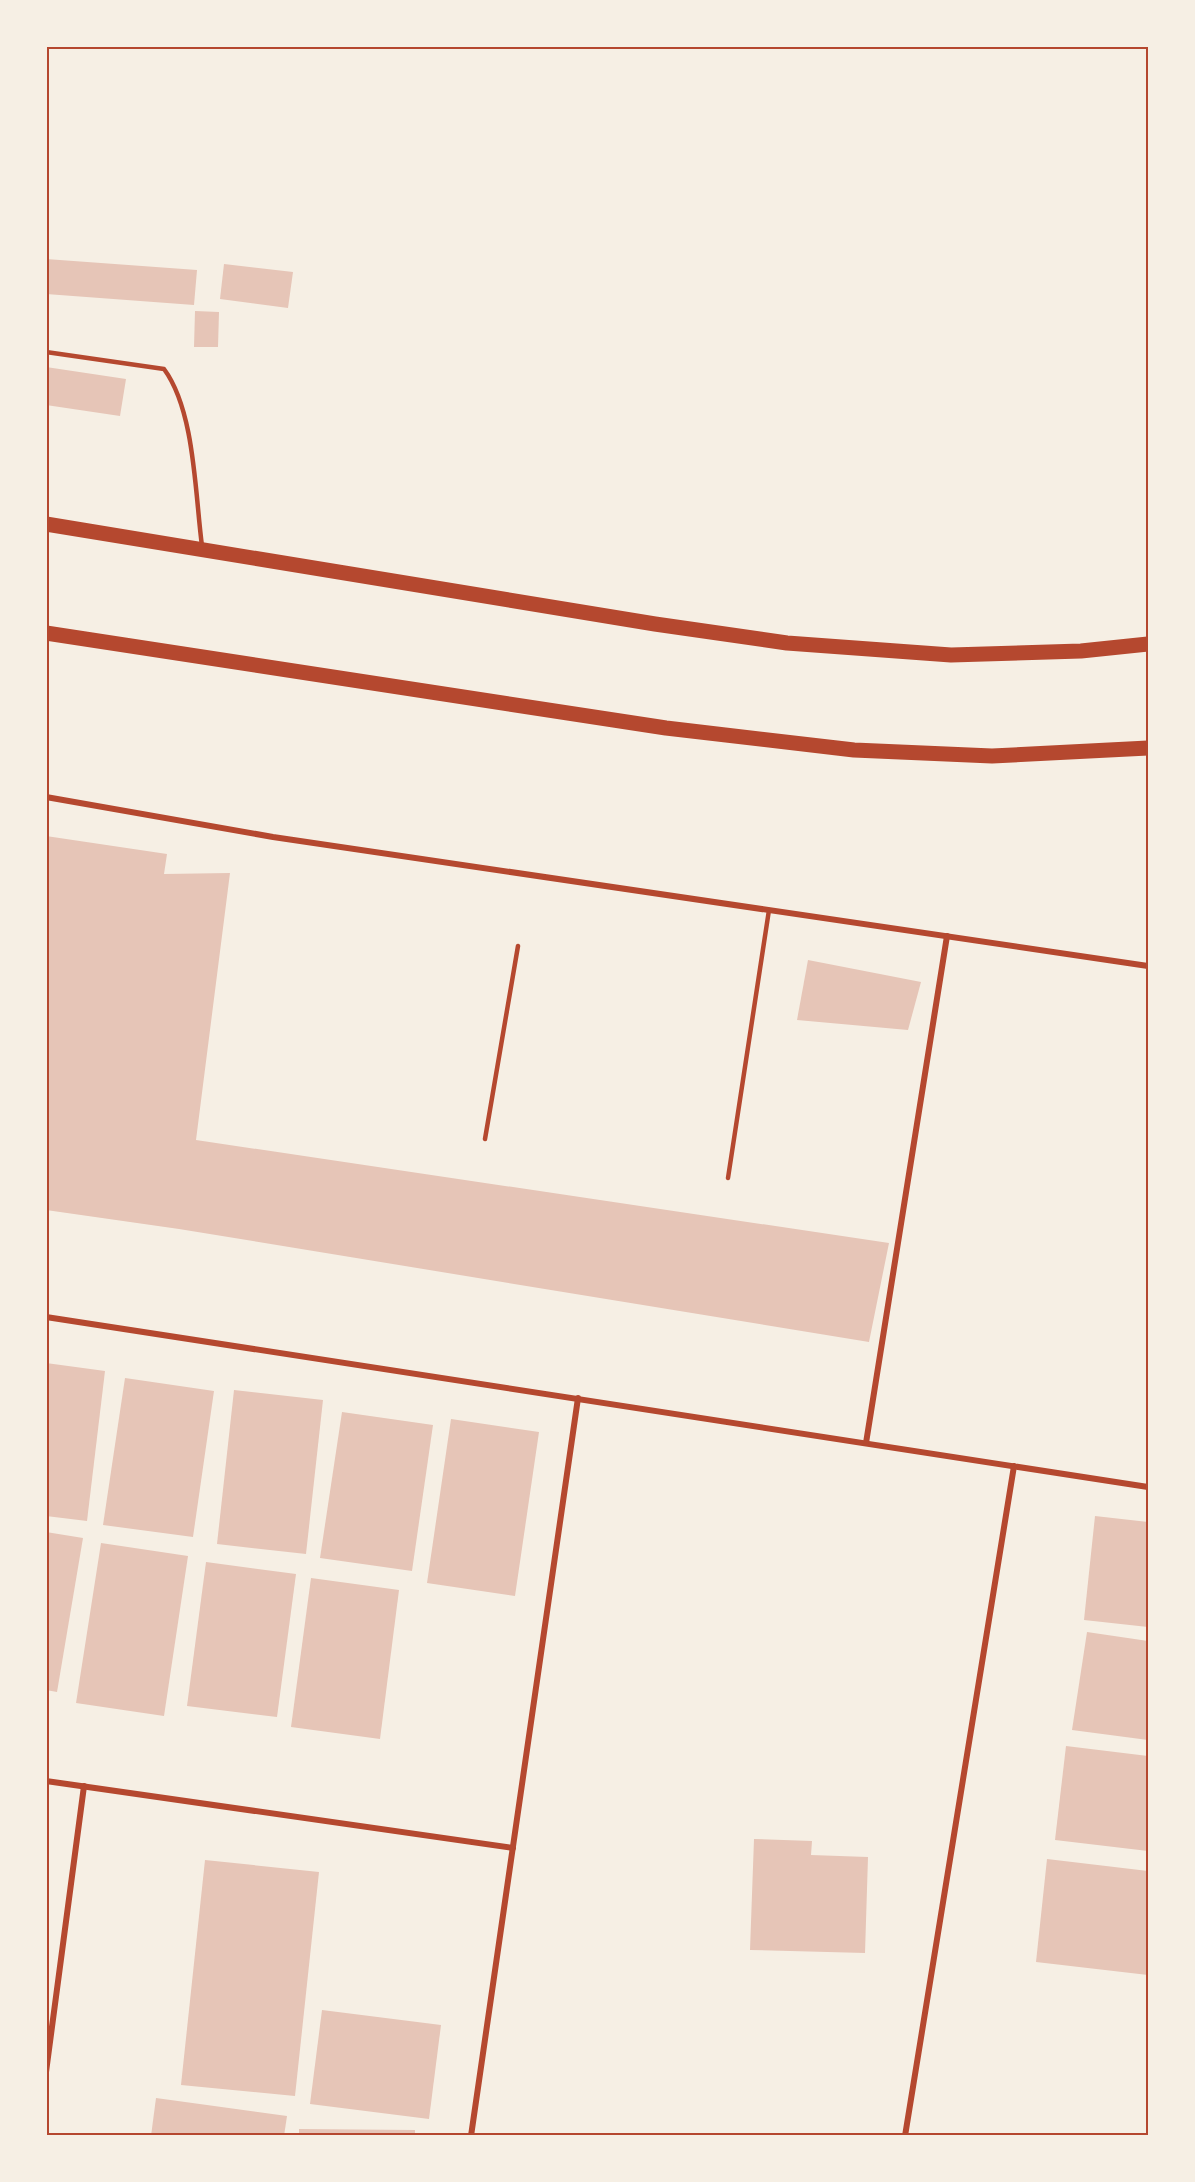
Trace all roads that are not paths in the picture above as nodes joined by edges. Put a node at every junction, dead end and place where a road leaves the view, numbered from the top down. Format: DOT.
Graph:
graph roads {
  1 [pos="46,352"];
  2 [pos="46,524"];
  3 [pos="202,548"];
  4 [pos="46,633"];
  5 [pos="1149,644"];
  6 [pos="1149,748"];
  7 [pos="46,797"];
  8 [pos="770,910"];
  9 [pos="947,936"];
  10 [pos="518,946"];
  11 [pos="1149,966"];
  12 [pos="485,1139"];
  13 [pos="728,1178"];
  14 [pos="46,1317"];
  15 [pos="578,1398"];
  16 [pos="866,1443"];
  17 [pos="1014,1466"];
  18 [pos="1149,1487"];
  19 [pos="46,1781"];
  20 [pos="84,1786"];
  21 [pos="513,1848"];
  22 [pos="46,2072"];
  23 [pos="471,2136"];
  24 [pos="905,2136"];
  1 -- 3 [label="lane"];
  2 -- 3 [label="main road"];
  3 -- 5 [label="main road"];
  4 -- 6 [label="main road"];
  7 -- 8 [label="street"];
  8 -- 9 [label="street"];
  8 -- 13 [label="lane"];
  9 -- 11 [label="street"];
  9 -- 16 [label="street"];
  10 -- 12 [label="lane"];
  14 -- 15 [label="street"];
  15 -- 16 [label="street"];
  15 -- 21 [label="street"];
  16 -- 17 [label="street"];
  17 -- 18 [label="street"];
  17 -- 24 [label="street"];
  19 -- 20 [label="street"];
  20 -- 21 [label="street"];
  20 -- 22 [label="street"];
  21 -- 23 [label="street"];
}
